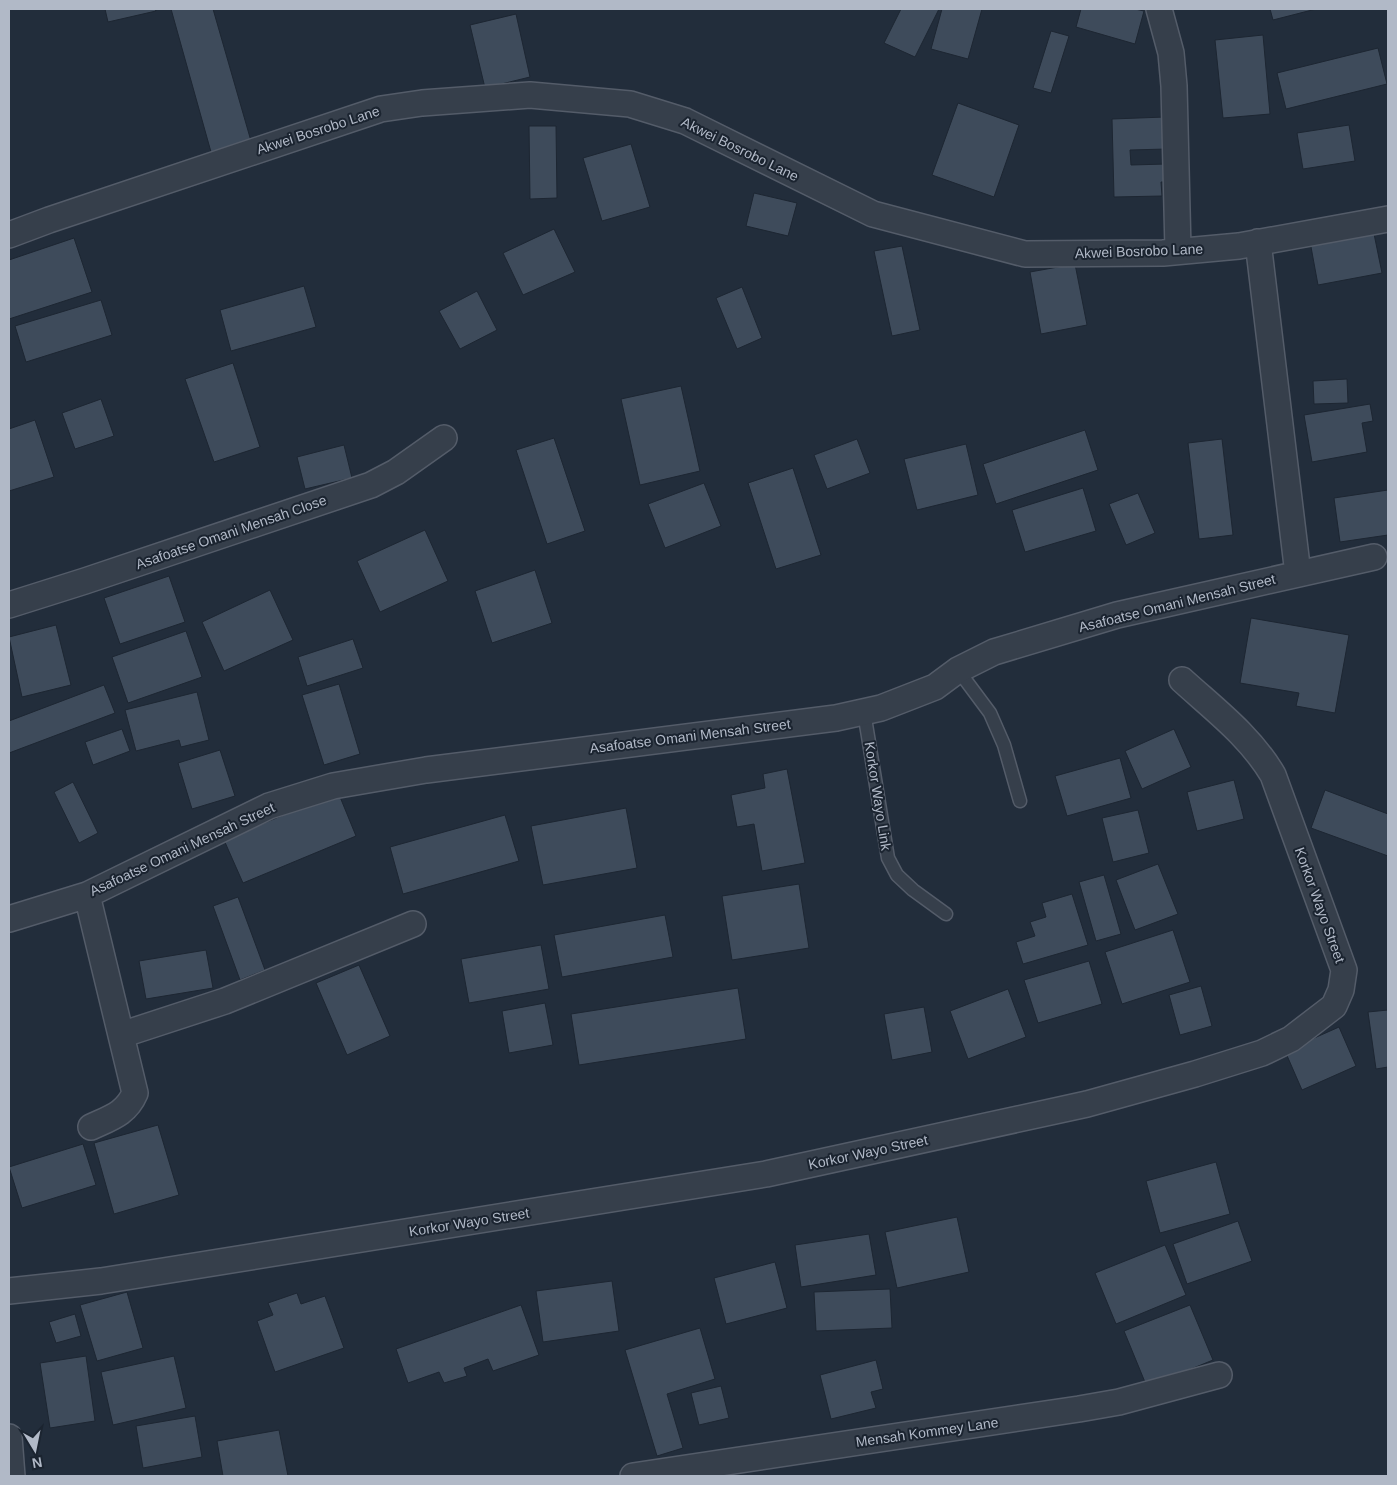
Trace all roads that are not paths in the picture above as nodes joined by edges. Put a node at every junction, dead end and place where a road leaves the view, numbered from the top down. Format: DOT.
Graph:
graph roads {
  1 [pos="1159,9"];
  2 [pos="1388,219"];
  3 [pos="9,235"];
  4 [pos="1258,242"];
  5 [pos="1178,250"];
  6 [pos="444,438"];
  7 [pos="1374,557"];
  8 [pos="1298,574"];
  9 [pos="9,605"];
  10 [pos="958,670"];
  11 [pos="1182,680"];
  12 [pos="864,712"];
  13 [pos="1020,801"];
  14 [pos="87,895"];
  15 [pos="946,914"];
  16 [pos="9,919"];
  17 [pos="413,924"];
  18 [pos="121,1035"];
  19 [pos="91,1126"];
  20 [pos="9,1291"];
  21 [pos="1219,1375"];
  22 [pos="9,1437"];
  23 [pos="12,1476"];
  24 [pos="633,1476"];
  1 -- 5 [label="street"];
  2 -- 4 [label="street, Akwei Bosrobo Lane"];
  3 -- 5 [label="street, Akwei Bosrobo Lane"];
  4 -- 5 [label="street, Akwei Bosrobo Lane"];
  4 -- 8 [label="street"];
  6 -- 9 [label="street, Asafoatse Omani Mensah Close"];
  7 -- 8 [label="street, Asafoatse Omani Mensah Street"];
  8 -- 10 [label="street, Asafoatse Omani Mensah Street"];
  10 -- 12 [label="street, Asafoatse Omani Mensah Street"];
  10 -- 13 [label="lane"];
  11 -- 20 [label="street, Korkor Wayo Street"];
  12 -- 14 [label="street, Asafoatse Omani Mensah Street"];
  12 -- 15 [label="lane, Korkor Wayo Link"];
  14 -- 16 [label="street, Asafoatse Omani Mensah Street"];
  14 -- 18 [label="street"];
  17 -- 18 [label="street"];
  18 -- 19 [label="street"];
  21 -- 24 [label="street, Mensah Kommey Lane"];
  22 -- 23 [label="street"];
}
